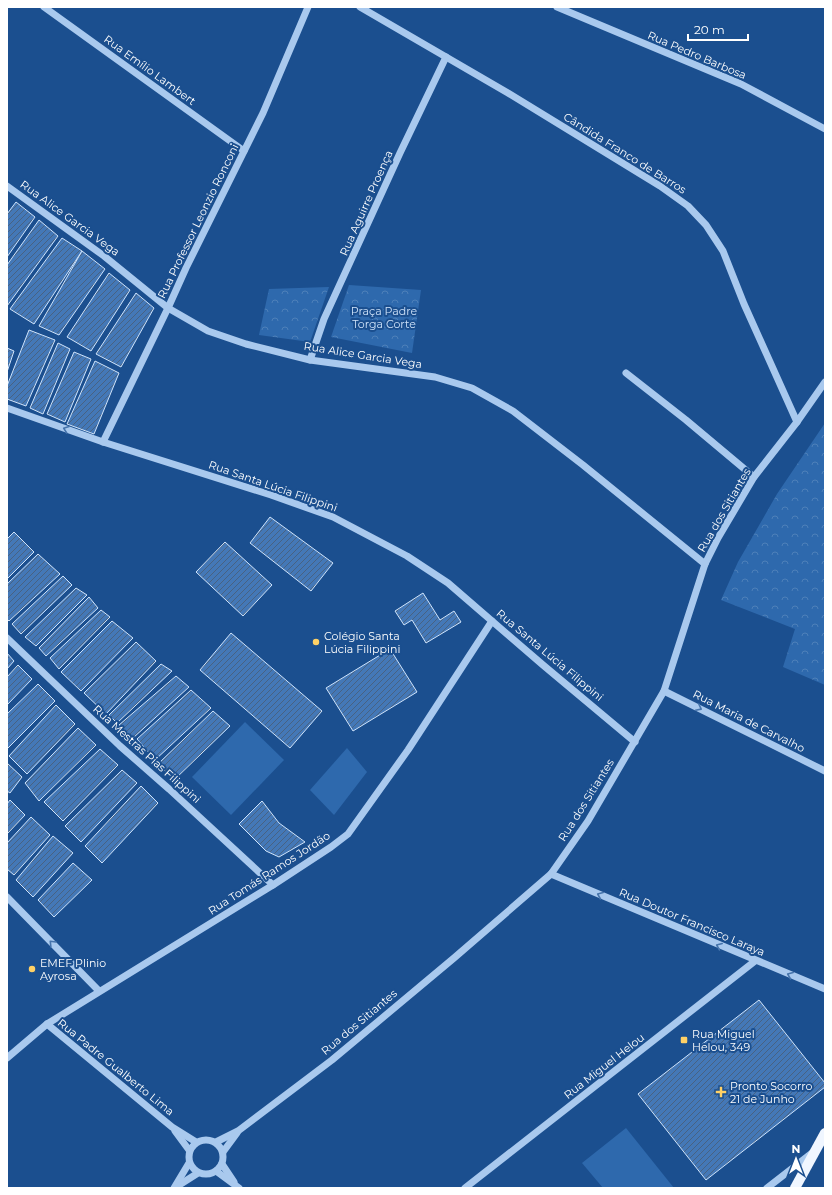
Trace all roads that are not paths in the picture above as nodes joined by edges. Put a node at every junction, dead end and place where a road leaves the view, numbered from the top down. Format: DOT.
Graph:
graph roads {
  1 [pos="44,7"];
  2 [pos="308,7"];
  3 [pos="360,7"];
  4 [pos="557,7"];
  5 [pos="446,57"];
  6 [pos="825,129"];
  7 [pos="244,151"];
  8 [pos="7,186"];
  9 [pos="168,308"];
  10 [pos="310,360"];
  11 [pos="626,373"];
  12 [pos="825,382"];
  13 [pos="7,408"];
  14 [pos="798,422"];
  15 [pos="103,442"];
  16 [pos="754,477"];
  17 [pos="705,564"];
  18 [pos="492,621"];
  19 [pos="7,638"];
  20 [pos="664,691"];
  21 [pos="635,742"];
  22 [pos="825,771"];
  23 [pos="551,874"];
  24 [pos="273,885"];
  25 [pos="7,897"];
  26 [pos="756,960"];
  27 [pos="825,989"];
  28 [pos="99,991"];
  29 [pos="47,1024"];
  30 [pos="7,1058"];
  31 [pos="172,1128"];
  32 [pos="238,1131"];
  33 [pos="825,1134"];
  34 [pos="196,1142"];
  35 [pos="216,1142"];
  36 [pos="189,1150"];
  37 [pos="815,1151"];
  38 [pos="223,1152"];
  39 [pos="189,1163"];
  40 [pos="222,1164"];
  41 [pos="216,1171"];
  42 [pos="198,1173"];
  43 [pos="238,1187"];
  44 [pos="174,1188"];
  45 [pos="465,1188"];
  46 [pos="767,1188"];
  47 [pos="795,1188"];
  1 -- 7 [label="street, Rua Emílio Lambert"];
  2 -- 7 [label="street, Rua Professor Leonzio Ronconi"];
  3 -- 5 [label="street, Cândida Franco de Barros"];
  4 -- 6 [label="street, Rua Pedro Barbosa"];
  5 -- 10 [label="street, Rua Aguirre Proença"];
  5 -- 14 [label="street, Cândida Franco de Barros"];
  7 -- 9 [label="street, Rua Professor Leonzio Ronconi"];
  8 -- 9 [label="street, Rua Alice Garcia Vega"];
  9 -- 10 [label="street, Rua Alice Garcia Vega"];
  9 -- 15 [label="street, Rua Professor Leonzio Ronconi"];
  10 -- 17 [label="street, Rua Alice Garcia Vega"];
  11 -- 16 [label="street"];
  12 -- 14 [label="street, Rua dos Sitiantes"];
  15 -- 13 [label="street, Rua Santa Lúcia Filippini, one-way"];
  14 -- 16 [label="street, Rua dos Sitiantes"];
  15 -- 18 [label="street, Rua Santa Lúcia Filippini"];
  16 -- 17 [label="street, Rua dos Sitiantes"];
  17 -- 20 [label="street, Rua dos Sitiantes"];
  18 -- 21 [label="street, Rua Santa Lúcia Filippini"];
  18 -- 24 [label="street, Rua Tomás Ramos Jordão"];
  19 -- 24 [label="street, Rua Mestras Pias Filippini"];
  20 -- 21 [label="street, Rua dos Sitiantes"];
  20 -- 22 [label="street, Rua Maria de Carvalho, one-way"];
  21 -- 23 [label="street, Rua dos Sitiantes"];
  26 -- 23 [label="street, Rua Doutor Francisco Laraya, one-way"];
  23 -- 32 [label="street, Rua dos Sitiantes"];
  24 -- 28 [label="street, Rua Tomás Ramos Jordão"];
  28 -- 25 [label="street, one-way"];
  27 -- 26 [label="street, Rua Doutor Francisco Laraya, one-way"];
  26 -- 45 [label="street, Rua Miguel Helou"];
  28 -- 29 [label="street, Rua Tomás Ramos Jordão"];
  29 -- 30 [label="street, Rua Tomás Ramos Jordão"];
  29 -- 31 [label="street, Rua Padre Gualberto Lima"];
  31 -- 34 [label="street, Rua Padre Gualberto Lima"];
  31 -- 36 [label="street, Rua Padre Gualberto Lima"];
  32 -- 35 [label="street, Rua dos Sitiantes"];
  32 -- 38 [label="street, Rua dos Sitiantes"];
  33 -- 37 [label="main road"];
  34 -- 35 [label="street"];
  34 -- 36 [label="street"];
  35 -- 38 [label="street"];
  36 -- 39 [label="street"];
  37 -- 46 [label="street"];
  37 -- 47 [label="main road"];
  38 -- 40 [label="street"];
  39 -- 42 [label="street"];
  39 -- 44 [label="street"];
  40 -- 41 [label="street"];
  40 -- 43 [label="street"];
  41 -- 42 [label="street"];
  41 -- 43 [label="street"];
  42 -- 44 [label="street"];
}
